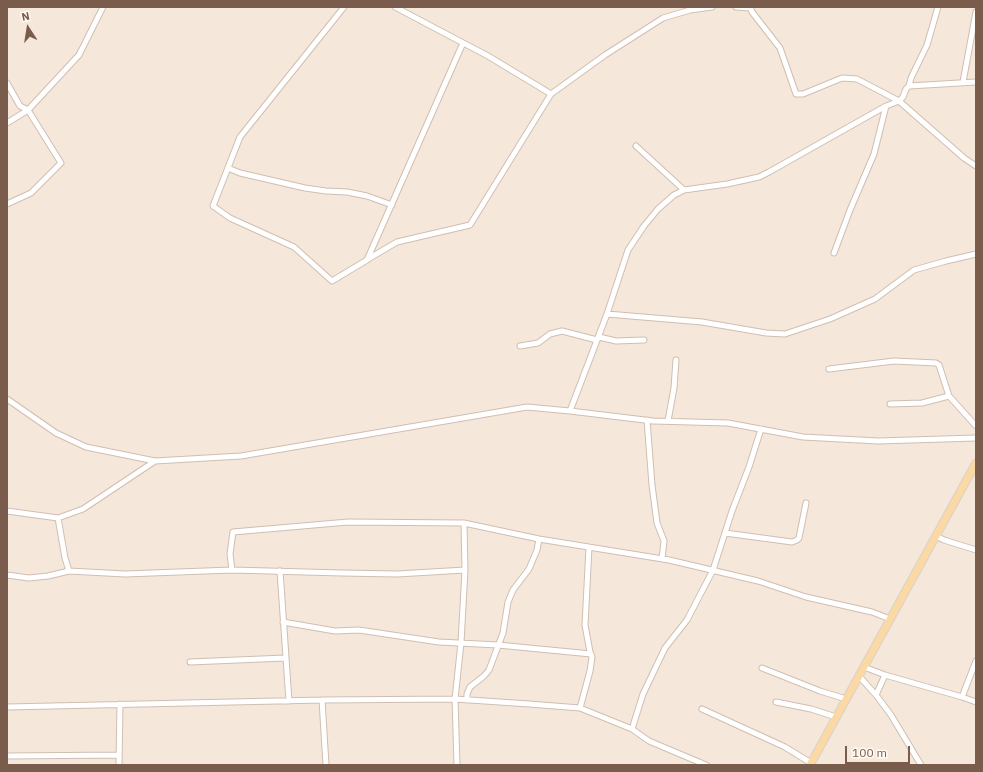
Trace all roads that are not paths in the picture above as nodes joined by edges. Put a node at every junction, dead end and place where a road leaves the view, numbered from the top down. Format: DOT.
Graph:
graph roads {
  1 [pos="103,7"];
  2 [pos="344,7"];
  3 [pos="395,7"];
  4 [pos="712,7"];
  5 [pos="736,7"];
  6 [pos="750,7"];
  7 [pos="938,7"];
  8 [pos="976,12"];
  9 [pos="463,43"];
  10 [pos="963,82"];
  11 [pos="976,82"];
  12 [pos="7,83"];
  13 [pos="909,86"];
  14 [pos="551,94"];
  15 [pos="899,101"];
  16 [pos="886,106"];
  17 [pos="28,110"];
  18 [pos="7,123"];
  19 [pos="636,146"];
  20 [pos="976,166"];
  21 [pos="228,168"];
  22 [pos="684,190"];
  23 [pos="7,204"];
  24 [pos="392,205"];
  25 [pos="834,253"];
  26 [pos="976,254"];
  27 [pos="367,260"];
  28 [pos="607,314"];
  29 [pos="598,338"];
  30 [pos="644,340"];
  31 [pos="520,346"];
  32 [pos="676,360"];
  33 [pos="829,369"];
  34 [pos="949,396"];
  35 [pos="7,399"];
  36 [pos="890,404"];
  37 [pos="570,410"];
  38 [pos="647,420"];
  39 [pos="668,421"];
  40 [pos="976,426"];
  41 [pos="761,429"];
  42 [pos="976,438"];
  43 [pos="155,461"];
  44 [pos="976,463"];
  45 [pos="806,502"];
  46 [pos="7,510"];
  47 [pos="58,518"];
  48 [pos="464,523"];
  49 [pos="724,533"];
  50 [pos="936,536"];
  51 [pos="539,539"];
  52 [pos="589,547"];
  53 [pos="976,550"];
  54 [pos="662,559"];
  55 [pos="232,570"];
  56 [pos="465,570"];
  57 [pos="713,570"];
  58 [pos="69,571"];
  59 [pos="280,571"];
  60 [pos="7,575"];
  61 [pos="890,620"];
  62 [pos="283,622"];
  63 [pos="461,643"];
  64 [pos="498,645"];
  65 [pos="591,654"];
  66 [pos="285,658"];
  67 [pos="976,661"];
  68 [pos="190,662"];
  69 [pos="864,667"];
  70 [pos="762,668"];
  71 [pos="885,675"];
  72 [pos="859,676"];
  73 [pos="876,695"];
  74 [pos="962,697"];
  75 [pos="846,698"];
  76 [pos="455,699"];
  77 [pos="322,700"];
  78 [pos="466,700"];
  79 [pos="289,701"];
  80 [pos="776,702"];
  81 [pos="976,702"];
  82 [pos="120,704"];
  83 [pos="7,707"];
  84 [pos="580,708"];
  85 [pos="702,709"];
  86 [pos="836,717"];
  87 [pos="632,729"];
  88 [pos="119,755"];
  89 [pos="7,756"];
  90 [pos="810,764"];
  91 [pos="119,765"];
  92 [pos="326,765"];
  93 [pos="457,765"];
  94 [pos="706,765"];
  95 [pos="921,765"];
  1 -- 17 [label="street"];
  2 -- 21 [label="street"];
  3 -- 9 [label="street"];
  4 -- 14 [label="street"];
  5 -- 6 [label="street"];
  6 -- 15 [label="street"];
  7 -- 13 [label="street"];
  8 -- 10 [label="street"];
  9 -- 14 [label="street"];
  9 -- 24 [label="street"];
  10 -- 11 [label="street"];
  10 -- 13 [label="street"];
  12 -- 17 [label="street"];
  13 -- 15 [label="street"];
  14 -- 27 [label="street"];
  15 -- 16 [label="street"];
  15 -- 20 [label="street"];
  16 -- 22 [label="street"];
  16 -- 25 [label="street"];
  17 -- 18 [label="street"];
  17 -- 23 [label="street"];
  19 -- 22 [label="street"];
  21 -- 24 [label="street"];
  21 -- 27 [label="street"];
  22 -- 28 [label="street"];
  24 -- 27 [label="street"];
  26 -- 28 [label="street"];
  28 -- 29 [label="street"];
  29 -- 30 [label="street"];
  29 -- 31 [label="street"];
  29 -- 37 [label="street"];
  32 -- 39 [label="street"];
  33 -- 34 [label="street"];
  34 -- 36 [label="street"];
  34 -- 40 [label="street"];
  35 -- 43 [label="street"];
  37 -- 38 [label="street"];
  37 -- 43 [label="street"];
  38 -- 39 [label="street"];
  38 -- 54 [label="street"];
  39 -- 41 [label="street"];
  41 -- 42 [label="street"];
  41 -- 49 [label="street"];
  43 -- 47 [label="street"];
  44 -- 50 [label="main road"];
  45 -- 49 [label="street"];
  46 -- 47 [label="street"];
  47 -- 58 [label="street"];
  48 -- 51 [label="street"];
  48 -- 55 [label="street"];
  48 -- 56 [label="street"];
  49 -- 57 [label="street"];
  50 -- 53 [label="street"];
  50 -- 61 [label="main road"];
  51 -- 52 [label="street"];
  51 -- 64 [label="street"];
  52 -- 54 [label="street"];
  52 -- 65 [label="street"];
  54 -- 57 [label="street"];
  55 -- 58 [label="street"];
  55 -- 59 [label="street"];
  56 -- 59 [label="street"];
  56 -- 63 [label="street"];
  57 -- 61 [label="street"];
  57 -- 87 [label="street"];
  58 -- 60 [label="street"];
  59 -- 62 [label="street"];
  61 -- 69 [label="main road"];
  62 -- 63 [label="street"];
  62 -- 66 [label="street"];
  63 -- 64 [label="street"];
  63 -- 76 [label="street"];
  64 -- 65 [label="street"];
  64 -- 78 [label="street"];
  65 -- 84 [label="street"];
  66 -- 68 [label="street"];
  66 -- 79 [label="street"];
  67 -- 74 [label="street"];
  69 -- 71 [label="street"];
  69 -- 72 [label="main road"];
  70 -- 75 [label="street"];
  71 -- 73 [label="street"];
  71 -- 74 [label="street"];
  72 -- 73 [label="street"];
  72 -- 75 [label="main road"];
  73 -- 95 [label="street"];
  74 -- 81 [label="street"];
  75 -- 86 [label="main road"];
  76 -- 77 [label="street"];
  76 -- 78 [label="street"];
  76 -- 93 [label="street"];
  77 -- 79 [label="street"];
  77 -- 92 [label="street"];
  78 -- 84 [label="street"];
  79 -- 82 [label="street"];
  80 -- 86 [label="street"];
  82 -- 83 [label="street"];
  82 -- 88 [label="street"];
  84 -- 87 [label="street"];
  85 -- 90 [label="street"];
  86 -- 90 [label="main road"];
  87 -- 94 [label="street"];
  88 -- 89 [label="street"];
  88 -- 91 [label="street"];
}
